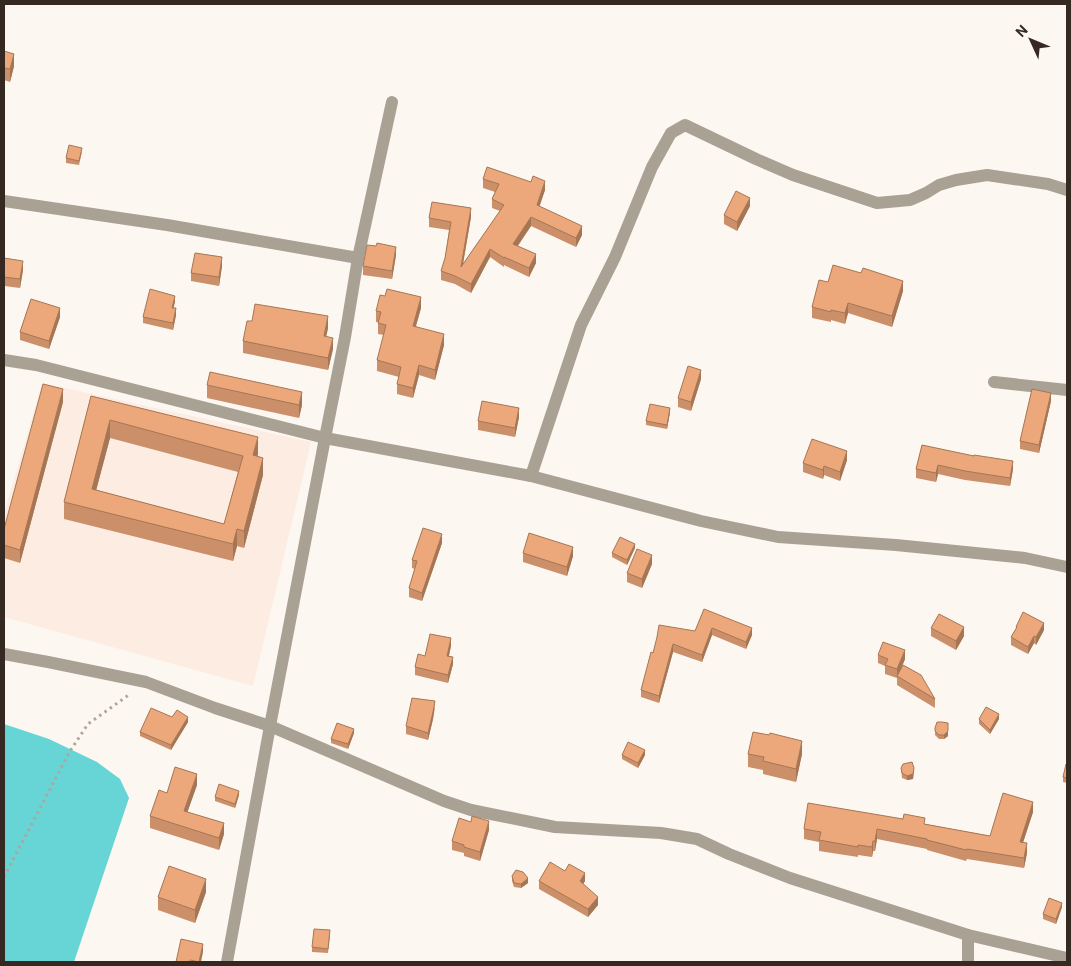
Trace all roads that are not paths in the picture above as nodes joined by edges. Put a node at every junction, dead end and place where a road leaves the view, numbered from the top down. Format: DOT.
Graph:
graph roads {
  1 [pos="392,102"];
  2 [pos="1067,190"];
  3 [pos="4,201"];
  4 [pos="358,258"];
  5 [pos="4,360"];
  6 [pos="994,382"];
  7 [pos="1067,390"];
  8 [pos="325,438"];
  9 [pos="531,476"];
  10 [pos="1067,567"];
  11 [pos="4,654"];
  12 [pos="270,726"];
  13 [pos="968,935"];
  14 [pos="1067,958"];
  15 [pos="227,962"];
  16 [pos="968,962"];
  1 -- 4 [label="street"];
  2 -- 9 [label="street"];
  3 -- 4 [label="street"];
  4 -- 8 [label="street"];
  5 -- 8 [label="street"];
  6 -- 7 [label="street"];
  8 -- 9 [label="street"];
  8 -- 12 [label="street"];
  9 -- 10 [label="street"];
  11 -- 12 [label="street"];
  12 -- 13 [label="street"];
  12 -- 15 [label="street"];
  13 -- 14 [label="street"];
  13 -- 16 [label="street"];
}
